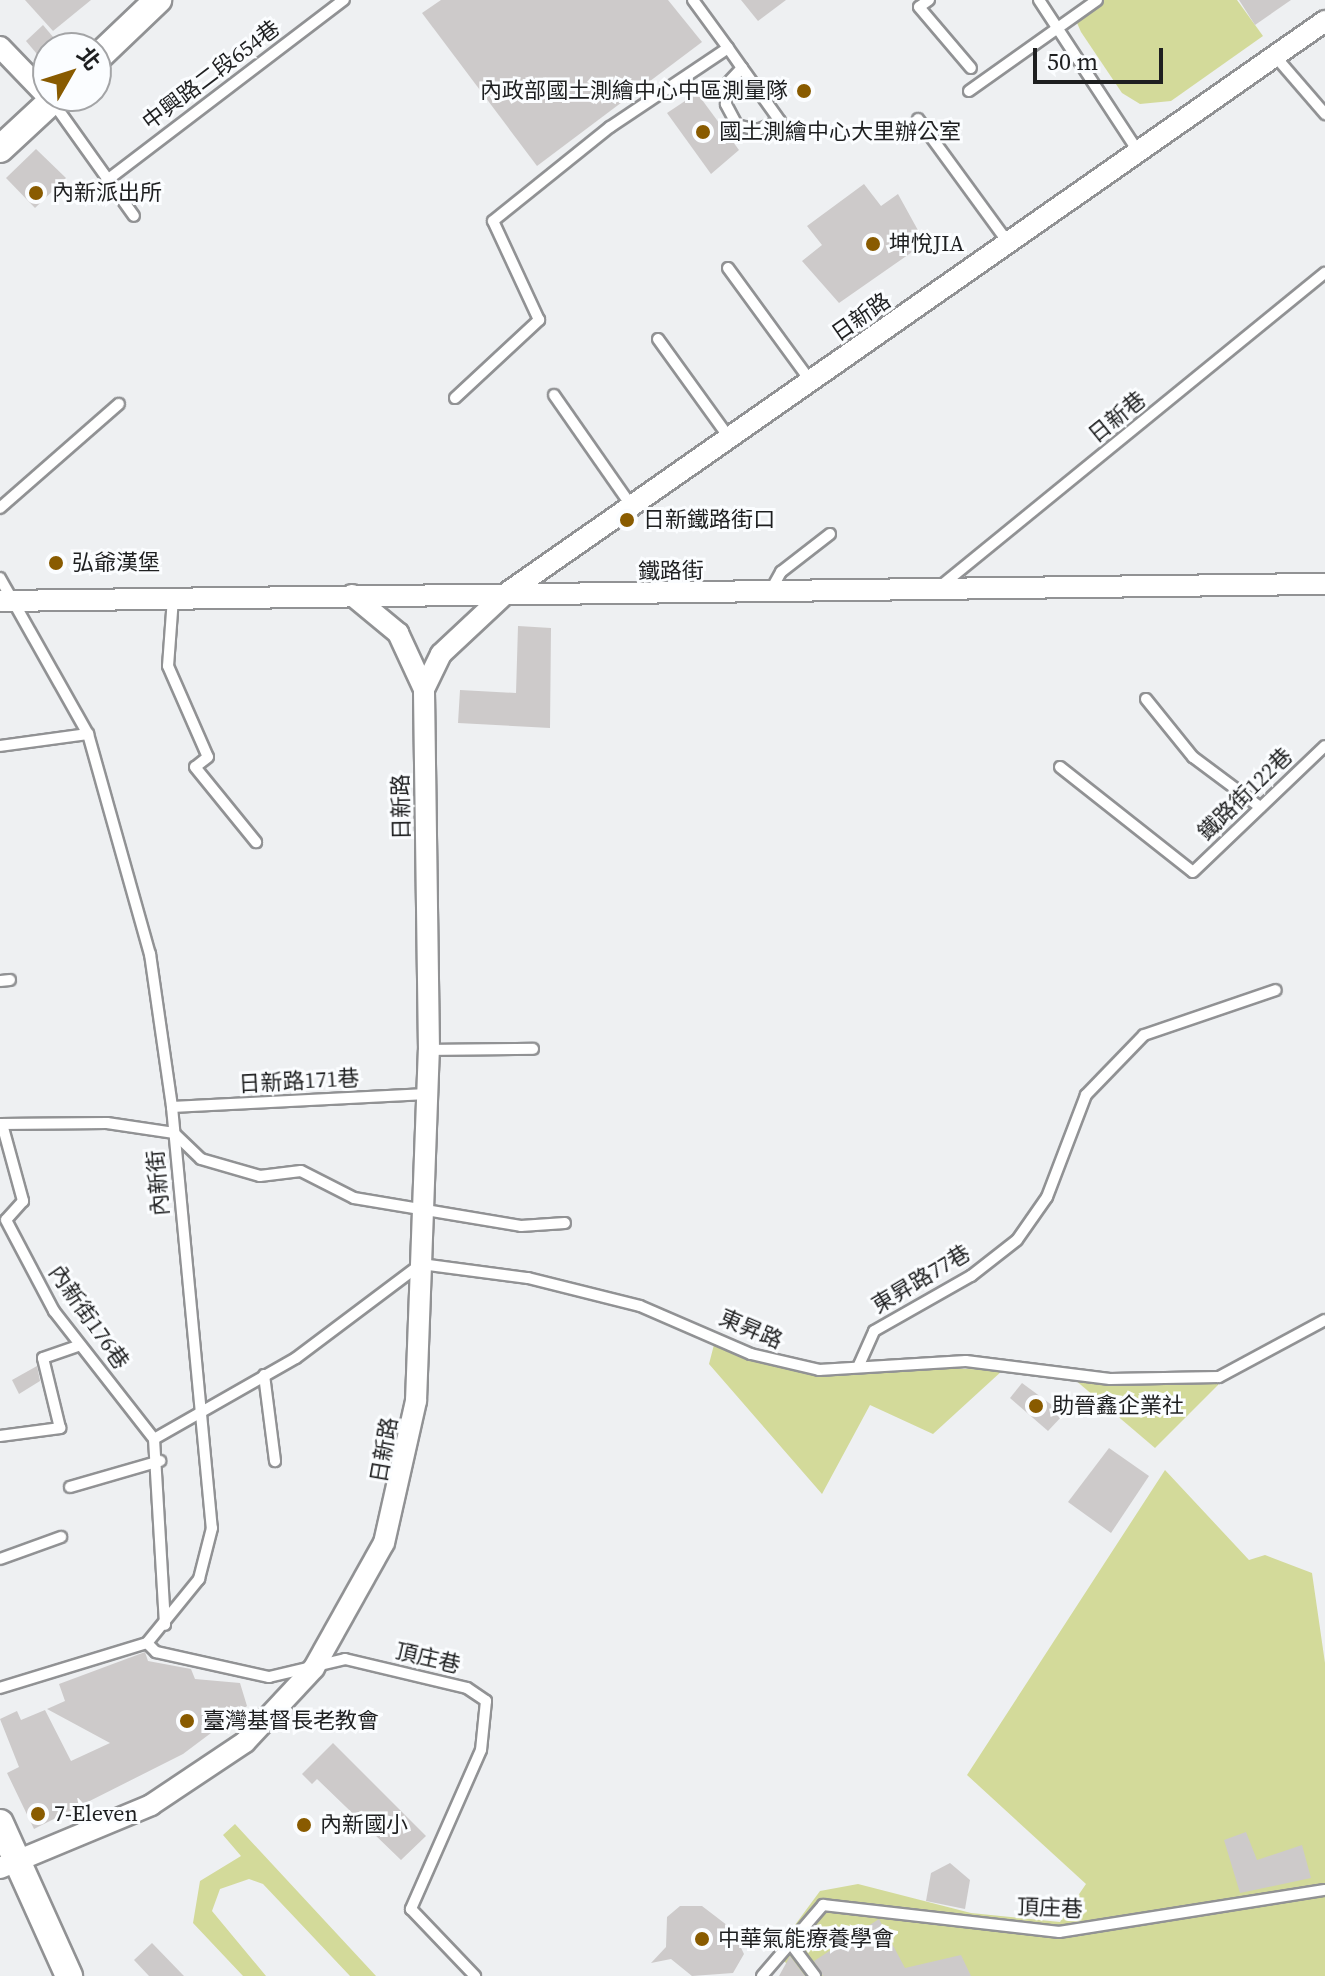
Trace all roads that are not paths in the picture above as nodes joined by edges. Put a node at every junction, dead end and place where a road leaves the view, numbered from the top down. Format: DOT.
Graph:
graph roads {
  1 [pos="158,0"];
  2 [pos="693,0"];
  3 [pos="929,0"];
  4 [pos="1039,0"];
  5 [pos="1097,0"];
  6 [pos="342,1"];
  7 [pos="1325,21"];
  8 [pos="1059,29"];
  9 [pos="112,44"];
  10 [pos="0,47"];
  11 [pos="728,48"];
  12 [pos="1275,56"];
  13 [pos="742,68"];
  14 [pos="971,68"];
  15 [pos="32,78"];
  16 [pos="969,91"];
  17 [pos="40,112"];
  18 [pos="62,112"];
  19 [pos="1325,114"];
  20 [pos="918,119"];
  21 [pos="0,149"];
  22 [pos="1137,150"];
  23 [pos="106,181"];
  24 [pos="134,216"];
  25 [pos="1009,244"];
  26 [pos="728,268"];
  27 [pos="1325,273"];
  28 [pos="658,339"];
  29 [pos="811,382"];
  30 [pos="554,395"];
  31 [pos="455,398"];
  32 [pos="119,404"];
  33 [pos="732,441"];
  34 [pos="0,508"];
  35 [pos="633,508"];
  36 [pos="830,534"];
  37 [pos="0,578"];
  38 [pos="1325,584"];
  39 [pos="934,592"];
  40 [pos="769,594"];
  41 [pos="352,595"];
  42 [pos="504,595"];
  43 [pos="173,596"];
  44 [pos="9,601"];
  45 [pos="424,689"];
  46 [pos="1146,699"];
  47 [pos="88,734"];
  48 [pos="0,746"];
  49 [pos="1325,746"];
  50 [pos="1060,767"];
  51 [pos="1260,807"];
  52 [pos="256,842"];
  53 [pos="1276,990"];
  54 [pos="533,1049"];
  55 [pos="429,1050"];
  56 [pos="427,1094"];
  57 [pos="172,1107"];
  58 [pos="1,1124"];
  59 [pos="174,1133"];
  60 [pos="424,1208"];
  61 [pos="565,1223"];
  62 [pos="421,1264"];
  63 [pos="1325,1320"];
  64 [pos="80,1345"];
  65 [pos="859,1365"];
  66 [pos="264,1375"];
  67 [pos="199,1410"];
  68 [pos="0,1436"];
  69 [pos="154,1439"];
  70 [pos="160,1461"];
  71 [pos="275,1461"];
  72 [pos="70,1487"];
  73 [pos="61,1537"];
  74 [pos="0,1559"];
  75 [pos="165,1626"];
  76 [pos="147,1643"];
  77 [pos="314,1668"];
  78 [pos="0,1688"];
  79 [pos="0,1823"];
  80 [pos="8,1865"];
  81 [pos="1325,1890"];
  82 [pos="791,1944"];
  83 [pos="69,1976"];
  84 [pos="475,1976"];
  85 [pos="762,1976"];
  86 [pos="815,1976"];
  1 -- 9 [label="street"];
  2 -- 11 [label="lane"];
  3 -- 14 [label="lane"];
  4 -- 8 [label="lane"];
  5 -- 8 [label="lane"];
  6 -- 23 [label="lane, 中興路二段654巷"];
  7 -- 12 [label="street, 日新路"];
  8 -- 16 [label="lane"];
  8 -- 22 [label="lane"];
  10 -- 15 [label="street"];
  11 -- 13 [label="lane"];
  11 -- 31 [label="lane"];
  12 -- 19 [label="lane"];
  12 -- 22 [label="street, 日新路"];
  13 -- 13 [label="lane"];
  17 -- 21 [label="street"];
  18 -- 23 [label="lane"];
  20 -- 25 [label="lane"];
  22 -- 25 [label="street, 日新路"];
  23 -- 24 [label="lane"];
  25 -- 29 [label="street, 日新路"];
  26 -- 29 [label="lane"];
  27 -- 39 [label="lane, 日新巷"];
  28 -- 33 [label="lane"];
  29 -- 33 [label="street, 日新路"];
  30 -- 35 [label="lane"];
  32 -- 34 [label="lane"];
  33 -- 35 [label="street, 日新路"];
  35 -- 42 [label="street, 日新路"];
  36 -- 40 [label="lane"];
  37 -- 44 [label="lane, 內新街"];
  38 -- 39 [label="street, 鐵路街"];
  39 -- 40 [label="street, 鐵路街"];
  40 -- 42 [label="street, 鐵路街"];
  41 -- 42 [label="street, 鐵路街"];
  41 -- 43 [label="street, 鐵路街"];
  41 -- 45 [label="street"];
  42 -- 45 [label="street, 日新路"];
  43 -- 44 [label="street, 鐵路街"];
  43 -- 52 [label="lane"];
  44 -- 47 [label="lane, 內新街"];
  45 -- 55 [label="street, 日新路"];
  46 -- 51 [label="lane"];
  47 -- 48 [label="lane"];
  47 -- 57 [label="lane, 內新街"];
  49 -- 51 [label="lane, 鐵路街122巷"];
  50 -- 51 [label="lane, 鐵路街122巷"];
  53 -- 65 [label="lane, 東昇路77巷"];
  54 -- 55 [label="lane"];
  55 -- 56 [label="street, 日新路"];
  56 -- 57 [label="lane, 日新路171巷"];
  56 -- 60 [label="street, 日新路"];
  57 -- 59 [label="lane, 內新街"];
  58 -- 59 [label="lane"];
  58 -- 64 [label="lane, 內新街176巷"];
  59 -- 60 [label="lane"];
  59 -- 67 [label="lane, 內新街"];
  60 -- 61 [label="lane"];
  60 -- 62 [label="street, 日新路"];
  62 -- 65 [label="lane, 東昇路"];
  62 -- 66 [label="lane"];
  62 -- 77 [label="street, 日新路"];
  63 -- 65 [label="lane, 東昇路"];
  64 -- 68 [label="lane"];
  64 -- 69 [label="lane, 內新街176巷"];
  66 -- 67 [label="lane"];
  66 -- 71 [label="lane"];
  67 -- 69 [label="lane"];
  67 -- 75 [label="lane, 內新街"];
  69 -- 70 [label="lane, 內新街176巷"];
  70 -- 72 [label="lane"];
  70 -- 75 [label="lane, 內新街176巷"];
  73 -- 74 [label="lane"];
  75 -- 76 [label="lane, 內新街"];
  76 -- 77 [label="lane, 頂庄巷"];
  76 -- 78 [label="lane, 內新街"];
  77 -- 80 [label="street, 日新路"];
  77 -- 84 [label="lane, 頂庄巷"];
  79 -- 80 [label="street"];
  80 -- 83 [label="street"];
  81 -- 82 [label="lane, 頂庄巷"];
  82 -- 85 [label="lane, 頂庄巷"];
  82 -- 86 [label="lane"];
}
